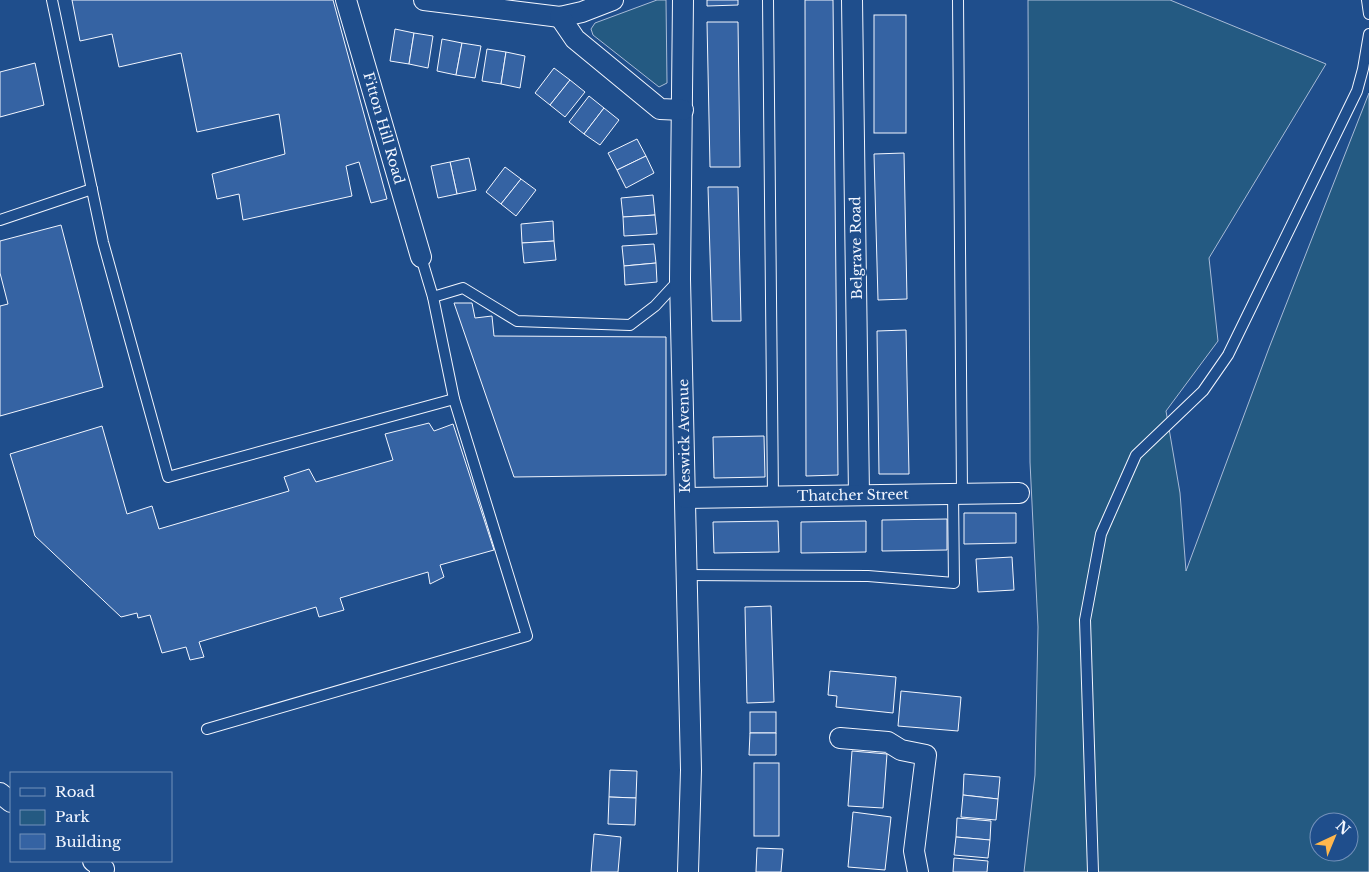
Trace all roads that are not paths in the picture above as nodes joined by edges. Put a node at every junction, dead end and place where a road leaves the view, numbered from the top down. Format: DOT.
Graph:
graph roads {
  1 [pos="52,0"];
  2 [pos="346,0"];
  3 [pos="424,0"];
  4 [pos="613,0"];
  5 [pos="683,0"];
  6 [pos="768,0"];
  7 [pos="852,0"];
  8 [pos="958,0"];
  9 [pos="1367,0"];
  10 [pos="1369,14"];
  11 [pos="560,18"];
  12 [pos="1369,34"];
  13 [pos="683,110"];
  14 [pos="92,188"];
  15 [pos="0,220"];
  16 [pos="421,257"];
  17 [pos="680,279"];
  18 [pos="433,297"];
  19 [pos="454,400"];
  20 [pos="958,493"];
  21 [pos="1019,493"];
  22 [pos="858,495"];
  23 [pos="773,497"];
  24 [pos="686,498"];
  25 [pos="687,574"];
  26 [pos="206,730"];
  27 [pos="840,738"];
  28 [pos="0,793"];
  29 [pos="10,801"];
  30 [pos="95,862"];
  31 [pos="100,872"];
  32 [pos="688,872"];
  33 [pos="918,872"];
  34 [pos="1093,872"];
  1 -- 14 [label="lane"];
  2 -- 16 [label="street, Fitton Hill Road"];
  3 -- 11 [label="street"];
  4 -- 11 [label="street"];
  5 -- 13 [label="street, Keswick Avenue"];
  6 -- 23 [label="lane"];
  7 -- 22 [label="street, Belgrave Road"];
  8 -- 20 [label="lane"];
  9 -- 10 [label="lane"];
  11 -- 13 [label="street"];
  12 -- 34 [label="lane"];
  13 -- 17 [label="street, Keswick Avenue"];
  14 -- 15 [label="lane"];
  14 -- 19 [label="lane"];
  16 -- 18 [label="lane"];
  17 -- 18 [label="lane"];
  17 -- 24 [label="street, Keswick Avenue"];
  18 -- 19 [label="lane"];
  19 -- 26 [label="lane"];
  20 -- 21 [label="street, Thatcher Street"];
  20 -- 22 [label="street, Thatcher Street"];
  20 -- 25 [label="lane"];
  22 -- 23 [label="street, Thatcher Street"];
  23 -- 24 [label="street, Thatcher Street"];
  24 -- 25 [label="street, Keswick Avenue"];
  25 -- 32 [label="street, Keswick Avenue"];
  27 -- 33 [label="street"];
  28 -- 29 [label="street"];
  30 -- 31 [label="street"];
}
